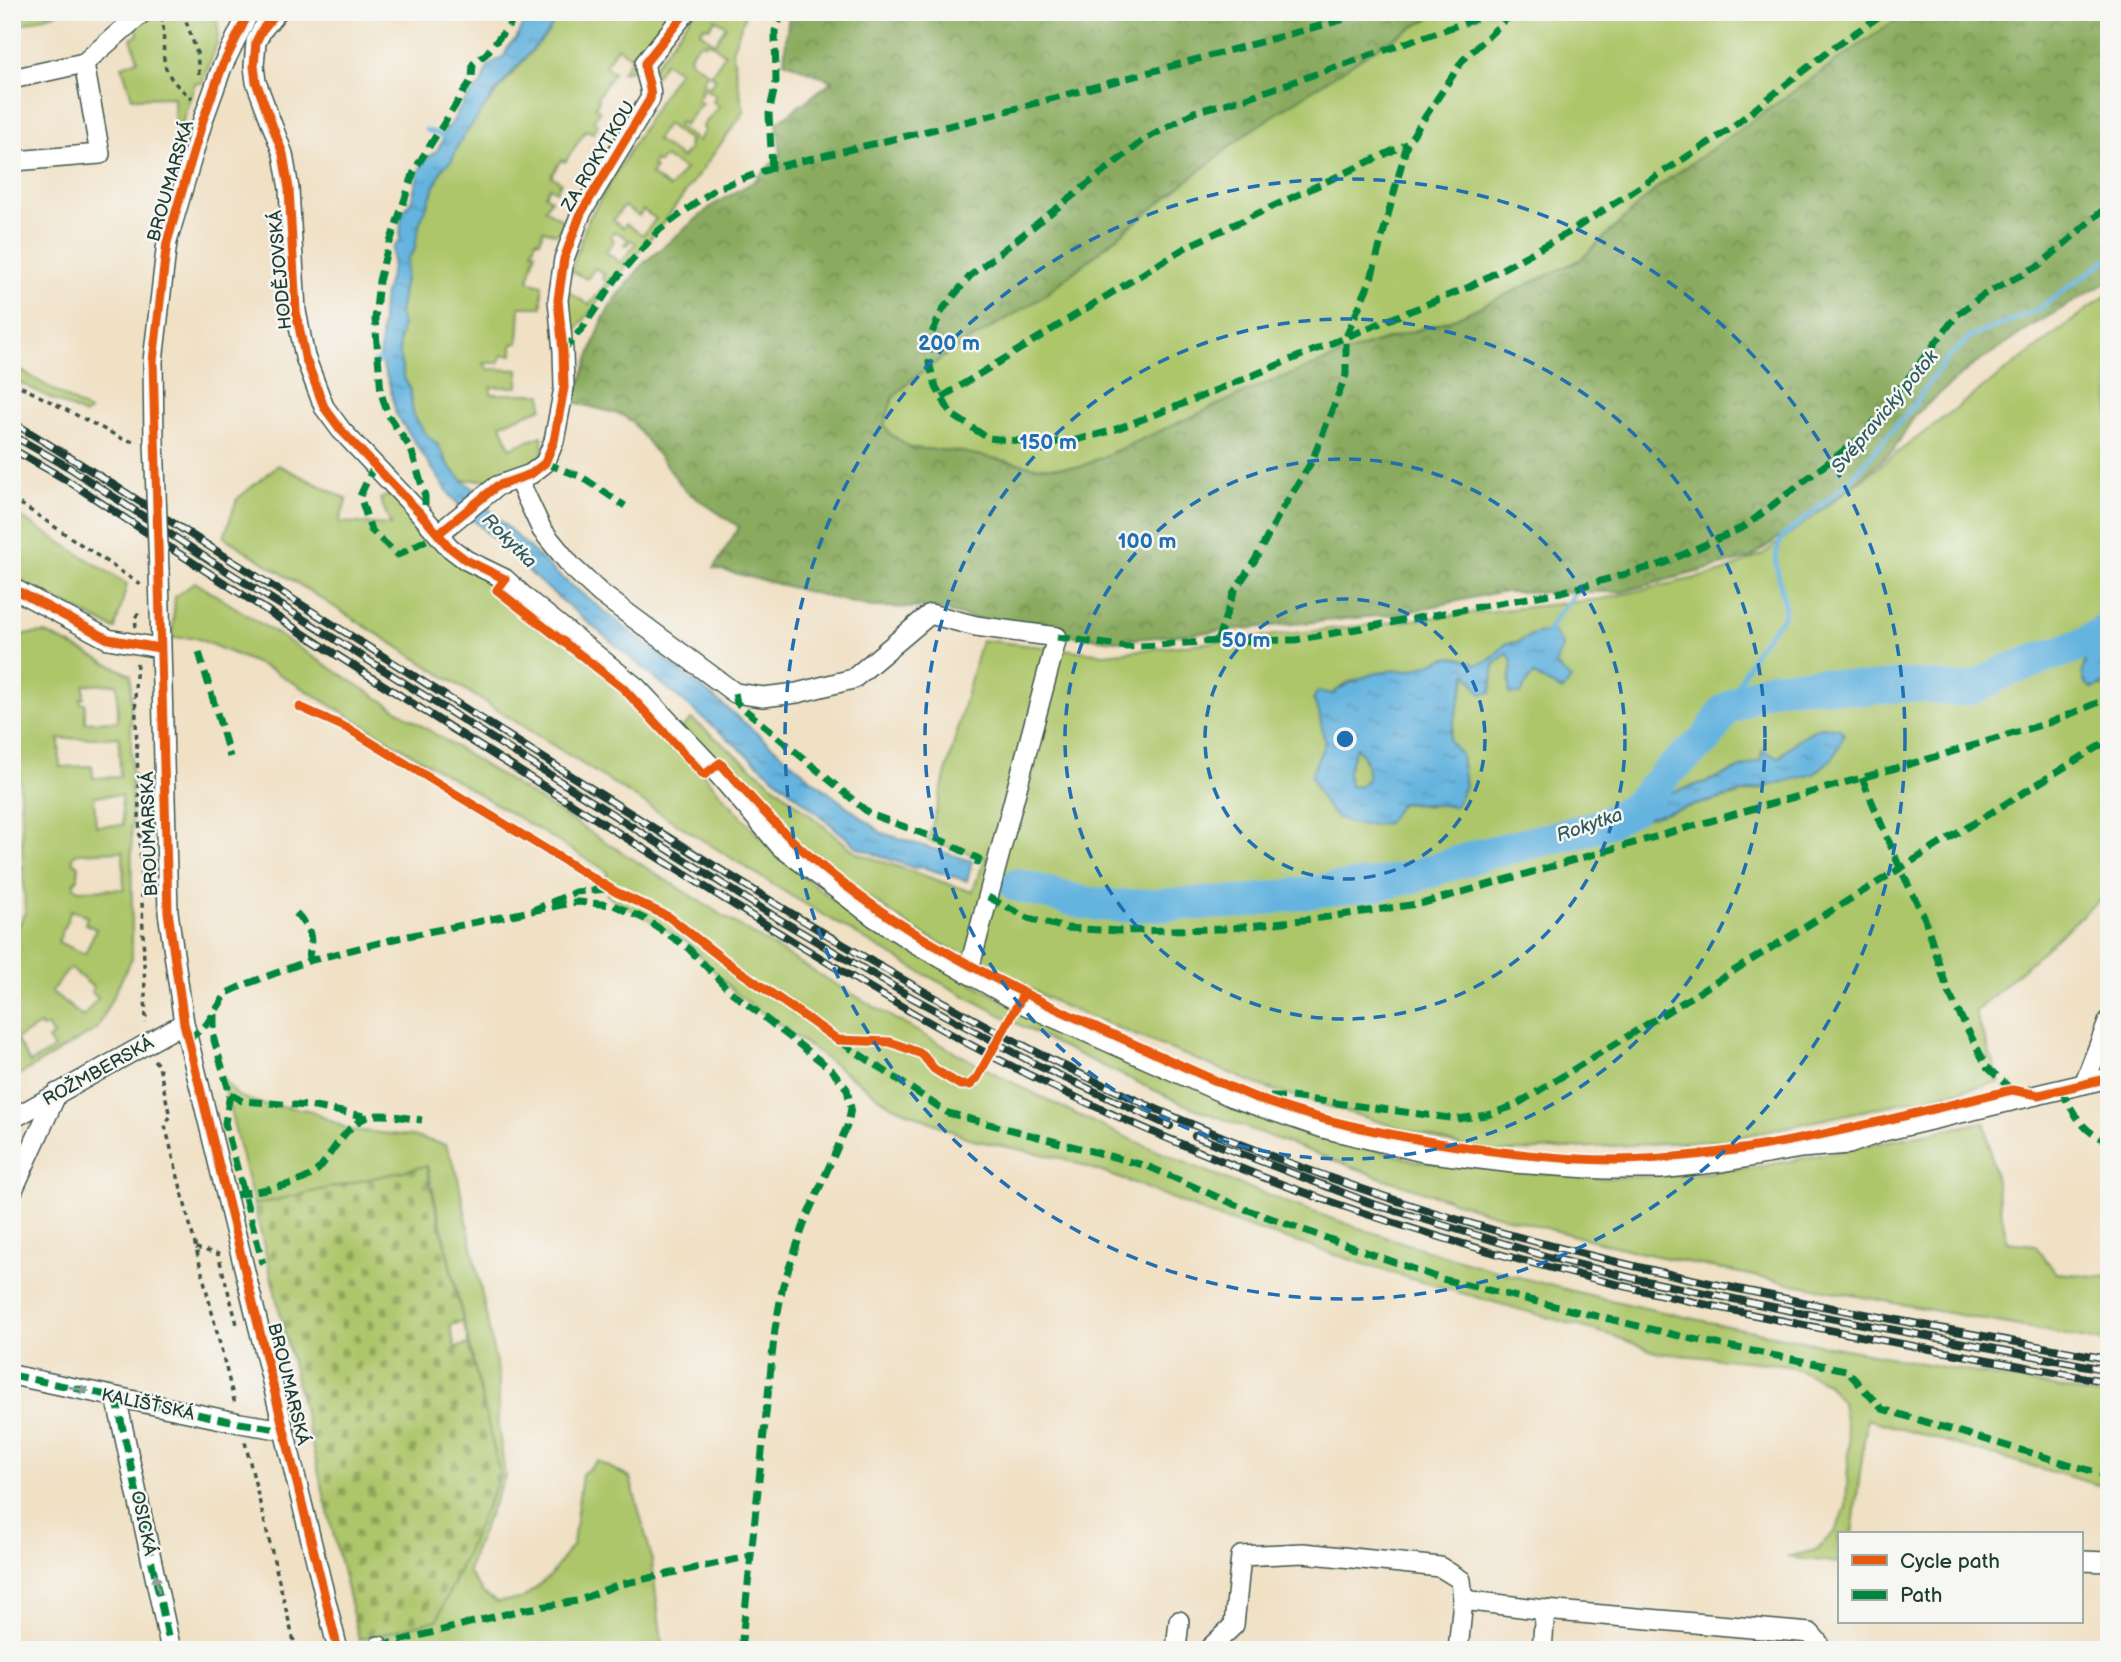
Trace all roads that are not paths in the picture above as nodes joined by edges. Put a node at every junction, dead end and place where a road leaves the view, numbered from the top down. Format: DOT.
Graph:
graph roads {
  1 [pos="143,12"];
  2 [pos="277,12"];
  3 [pos="686,12"];
  4 [pos="243,14"];
  5 [pos="84,62"];
  6 [pos="12,79"];
  7 [pos="12,146"];
  8 [pos="518,479"];
  9 [pos="439,533"];
  10 [pos="12,588"];
  11 [pos="159,648"];
  12 [pos="968,973"];
  13 [pos="2109,1020"];
  14 [pos="184,1023"];
  15 [pos="2109,1078"];
  16 [pos="2084,1084"];
  17 [pos="57,1094"];
  18 [pos="12,1118"];
  19 [pos="12,1192"];
  20 [pos="12,1375"];
  21 [pos="116,1397"];
  22 [pos="284,1430"];
  23 [pos="2082,1561"];
  24 [pos="2109,1562"];
  25 [pos="1463,1600"];
  26 [pos="1545,1610"];
  27 [pos="1179,1620"];
  28 [pos="171,1650"];
  29 [pos="338,1650"];
  30 [pos="1176,1650"];
  31 [pos="1208,1650"];
  32 [pos="1458,1650"];
  33 [pos="1542,1650"];
  34 [pos="1817,1650"];
  1 -- 5 [label="street"];
  2 -- 9 [label="street, HODĚJOVSKÁ"];
  3 -- 8 [label="street, ZA ROKYTKOU"];
  4 -- 11 [label="street, BROUMARSKÁ, bridge"];
  5 -- 6 [label="street"];
  5 -- 7 [label="street"];
  8 -- 9 [label="street, ZA ROKYTKOU"];
  8 -- 12 [label="street"];
  9 -- 12 [label="street, HODĚJOVSKÁ"];
  10 -- 11 [label="street"];
  11 -- 14 [label="street, BROUMARSKÁ"];
  12 -- 16 [label="street, HODĚJOVSKÁ"];
  13 -- 16 [label="street"];
  14 -- 17 [label="street, ROŽMBERSKÁ"];
  14 -- 22 [label="street, BROUMARSKÁ"];
  15 -- 16 [label="street, HODĚJOVSKÁ"];
  17 -- 18 [label="street, ROŽMBERSKÁ"];
  17 -- 19 [label="street"];
  20 -- 21 [label="street, KALIŠŤSKÁ, one-way"];
  21 -- 22 [label="street, KALIŠŤSKÁ"];
  28 -- 21 [label="street, OSICKÁ, one-way"];
  22 -- 29 [label="street, BROUMARSKÁ"];
  23 -- 24 [label="street"];
  25 -- 26 [label="street"];
  25 -- 31 [label="street"];
  25 -- 32 [label="street"];
  26 -- 33 [label="street"];
  26 -- 34 [label="street"];
  27 -- 30 [label="street"];
}
